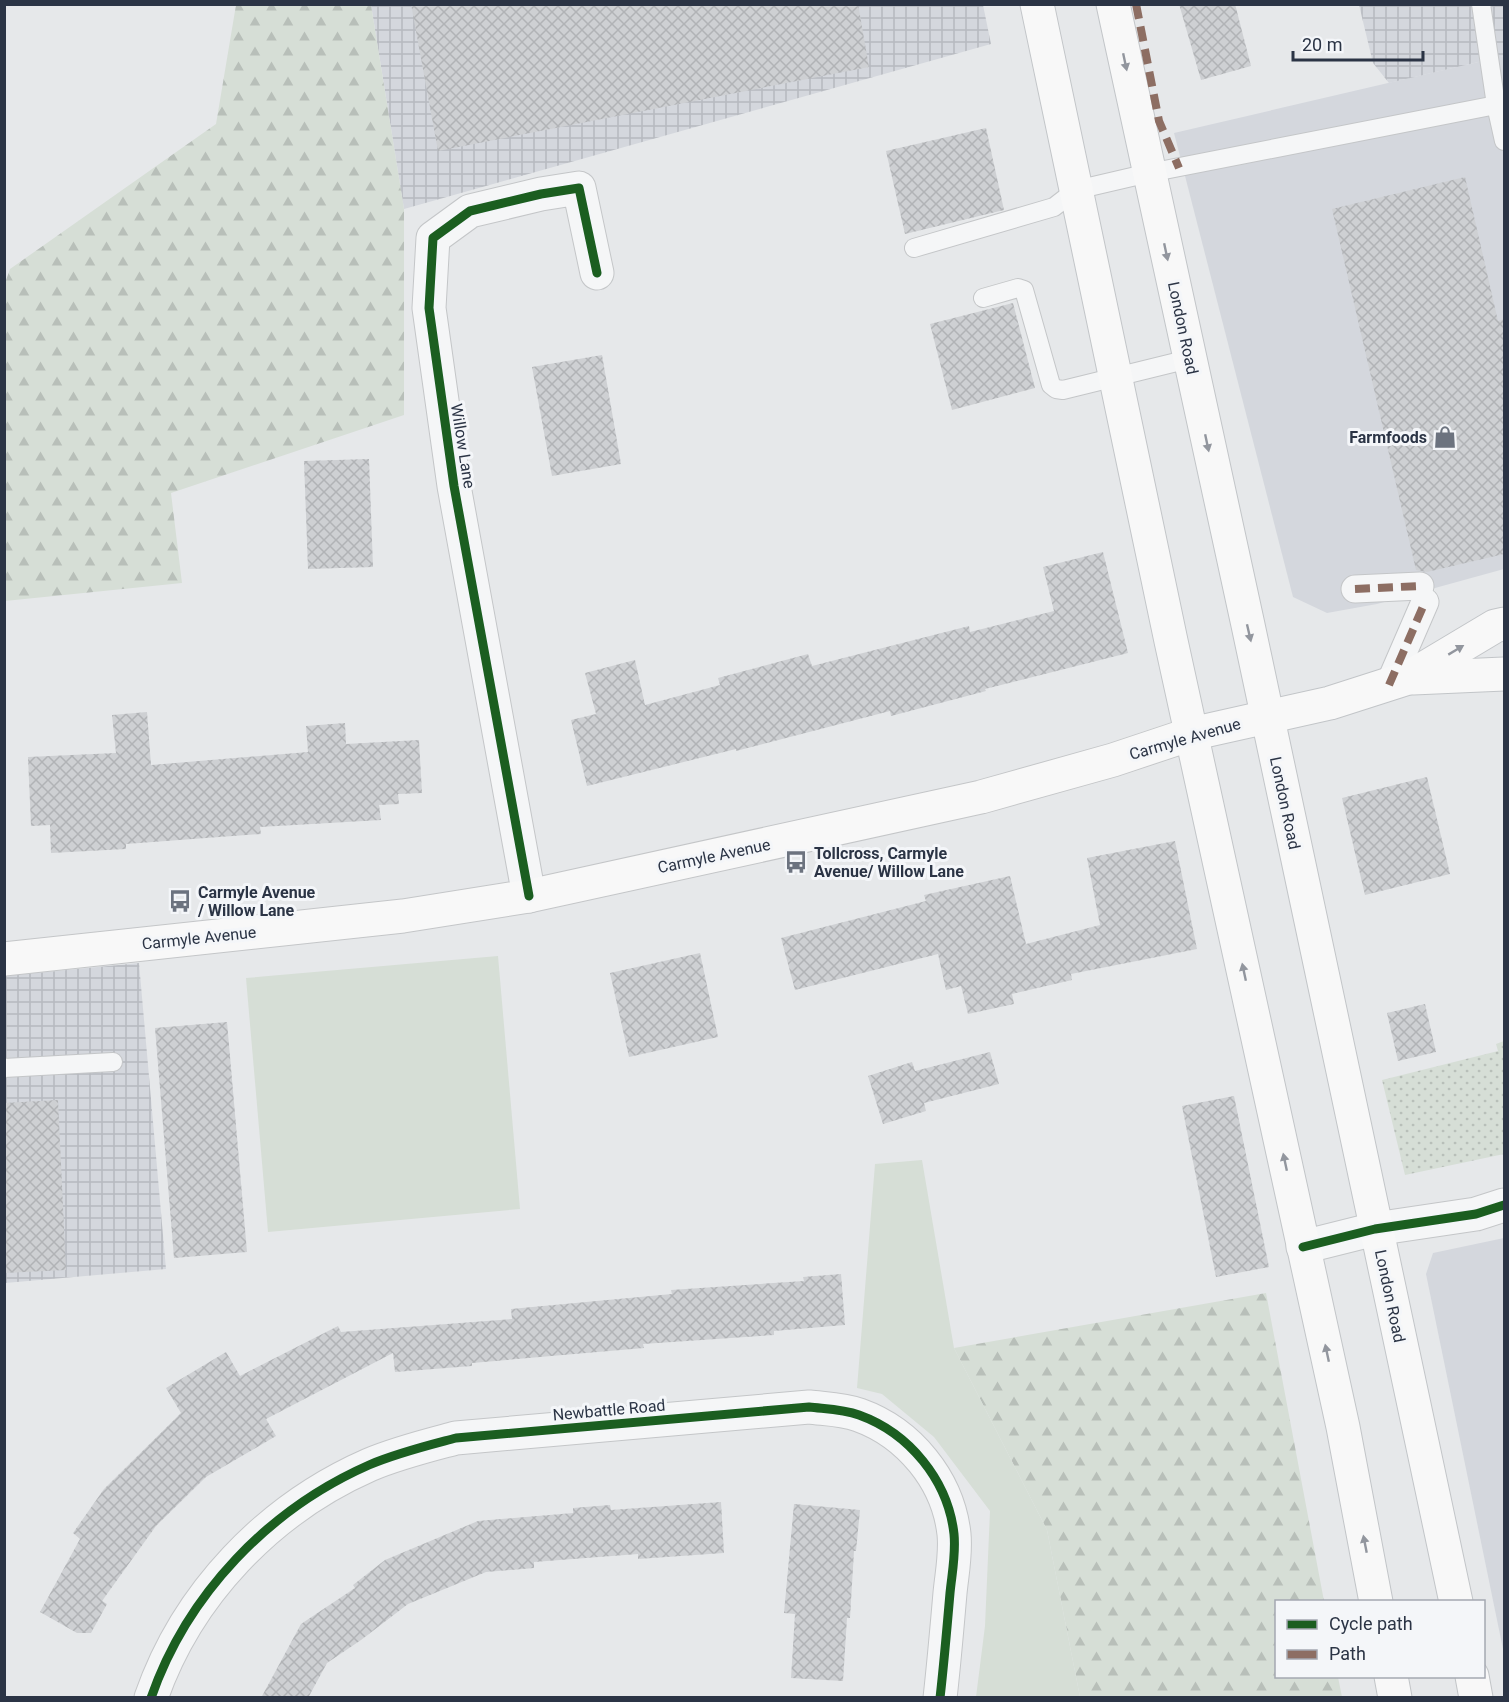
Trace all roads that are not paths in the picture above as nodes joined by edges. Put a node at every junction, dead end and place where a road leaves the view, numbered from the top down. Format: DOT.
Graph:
graph roads {
  1 [pos="1037,4"];
  2 [pos="1113,4"];
  3 [pos="1481,4"];
  4 [pos="1496,105"];
  5 [pos="1504,141"];
  6 [pos="1149,173"];
  7 [pos="1076,190"];
  8 [pos="914,248"];
  9 [pos="597,273"];
  10 [pos="983,298"];
  11 [pos="1189,359"];
  12 [pos="1115,376"];
  13 [pos="1355,589"];
  14 [pos="1504,624"];
  15 [pos="1504,674"];
  16 [pos="1398,681"];
  17 [pos="1267,717"];
  18 [pos="1191,734"];
  19 [pos="529,896"];
  20 [pos="4,959"];
  21 [pos="113,1062"];
  22 [pos="4,1068"];
  23 [pos="1504,1205"];
  24 [pos="1376,1229"];
  25 [pos="1304,1247"];
  26 [pos="1376,1600"];
  27 [pos="1455,1600"];
  28 [pos="1390,1678"];
  29 [pos="1472,1678"];
  30 [pos="151,1698"];
  31 [pos="940,1698"];
  32 [pos="1395,1698"];
  33 [pos="1476,1698"];
  1 -- 7 [label="main road"];
  2 -- 6 [label="main road, London Road, one-way"];
  3 -- 4 [label="lane"];
  4 -- 5 [label="lane"];
  4 -- 6 [label="lane"];
  6 -- 7 [label="lane"];
  6 -- 11 [label="main road, London Road, one-way"];
  7 -- 8 [label="lane"];
  7 -- 12 [label="main road"];
  9 -- 19 [label="street, Willow Lane"];
  10 -- 12 [label="lane"];
  11 -- 12 [label="lane"];
  11 -- 17 [label="main road, London Road, one-way"];
  12 -- 18 [label="main road"];
  13 -- 16 [label="street"];
  16 -- 14 [label="main road, Carmyle Avenue, one-way"];
  15 -- 16 [label="main road, Carmyle Avenue"];
  16 -- 17 [label="main road, Carmyle Avenue"];
  17 -- 18 [label="main road, Carmyle Avenue"];
  17 -- 24 [label="main road, London Road"];
  18 -- 19 [label="main road, Carmyle Avenue"];
  25 -- 18 [label="main road, one-way"];
  19 -- 20 [label="main road, Carmyle Avenue"];
  21 -- 22 [label="lane"];
  23 -- 24 [label="street"];
  24 -- 25 [label="street"];
  24 -- 27 [label="main road, London Road"];
  26 -- 25 [label="main road, one-way"];
  28 -- 32 [label="main road"];
  29 -- 33 [label="main road"];
  30 -- 31 [label="street, Newbattle Road"];
}
